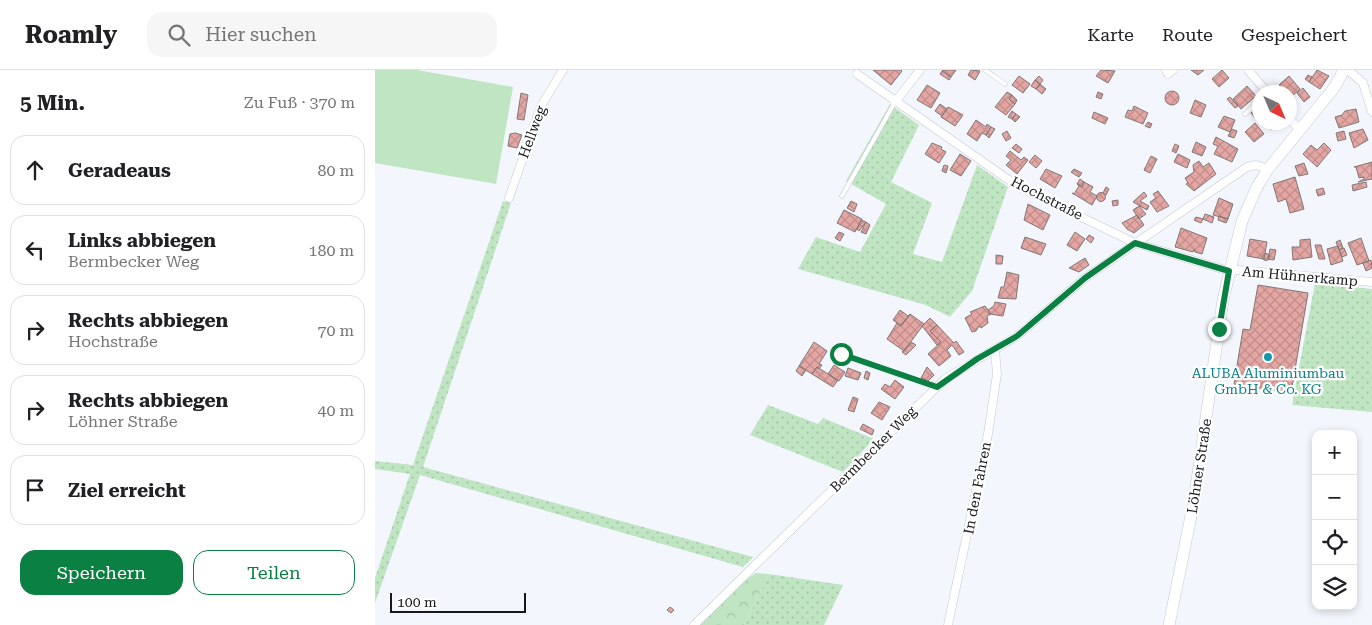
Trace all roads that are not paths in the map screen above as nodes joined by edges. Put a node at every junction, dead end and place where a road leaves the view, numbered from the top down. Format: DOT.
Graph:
graph roads {
  1 [pos="563,70"];
  2 [pos="920,70"];
  3 [pos="985,70"];
  4 [pos="1166,70"];
  5 [pos="1173,70"];
  6 [pos="1248,70"];
  7 [pos="1344,70"];
  8 [pos="1348,70"];
  9 [pos="857,74"];
  10 [pos="1005,84"];
  11 [pos="1261,85"];
  12 [pos="895,102"];
  13 [pos="1252,108"];
  14 [pos="1372,112"];
  15 [pos="1245,114"];
  16 [pos="1297,127"];
  17 [pos="1300,130"];
  18 [pos="1268,169"];
  19 [pos="843,196"];
  20 [pos="509,198"];
  21 [pos="1135,243"];
  22 [pos="1229,271"];
  23 [pos="1372,282"];
  24 [pos="995,350"];
  25 [pos="841,354"];
  26 [pos="937,387"];
  27 [pos="694,625"];
  28 [pos="948,625"];
  29 [pos="1169,625"];
  1 -- 20 [label="street, Hellweg"];
  2 -- 12 [label="street"];
  3 -- 10 [label="lane"];
  4 -- 5 [label="street"];
  6 -- 11 [label="street"];
  7 -- 17 [label="main road, Löhner Straße"];
  8 -- 14 [label="street"];
  9 -- 12 [label="street, Hochstraße"];
  12 -- 19 [label="lane"];
  12 -- 21 [label="street, Hochstraße"];
  13 -- 15 [label="lane"];
  16 -- 17 [label="street"];
  17 -- 18 [label="main road, Löhner Straße"];
  18 -- 21 [label="street, Bermbecker Weg"];
  18 -- 22 [label="main road, Löhner Straße"];
  21 -- 22 [label="street, Hochstraße"];
  21 -- 24 [label="street, Bermbecker Weg"];
  22 -- 23 [label="street, Am Hühnerkamp"];
  22 -- 29 [label="main road, Löhner Straße"];
  24 -- 26 [label="street, Bermbecker Weg"];
  24 -- 28 [label="street, In den Fahren"];
  25 -- 26 [label="lane"];
  26 -- 27 [label="street, Bermbecker Weg"];
}
